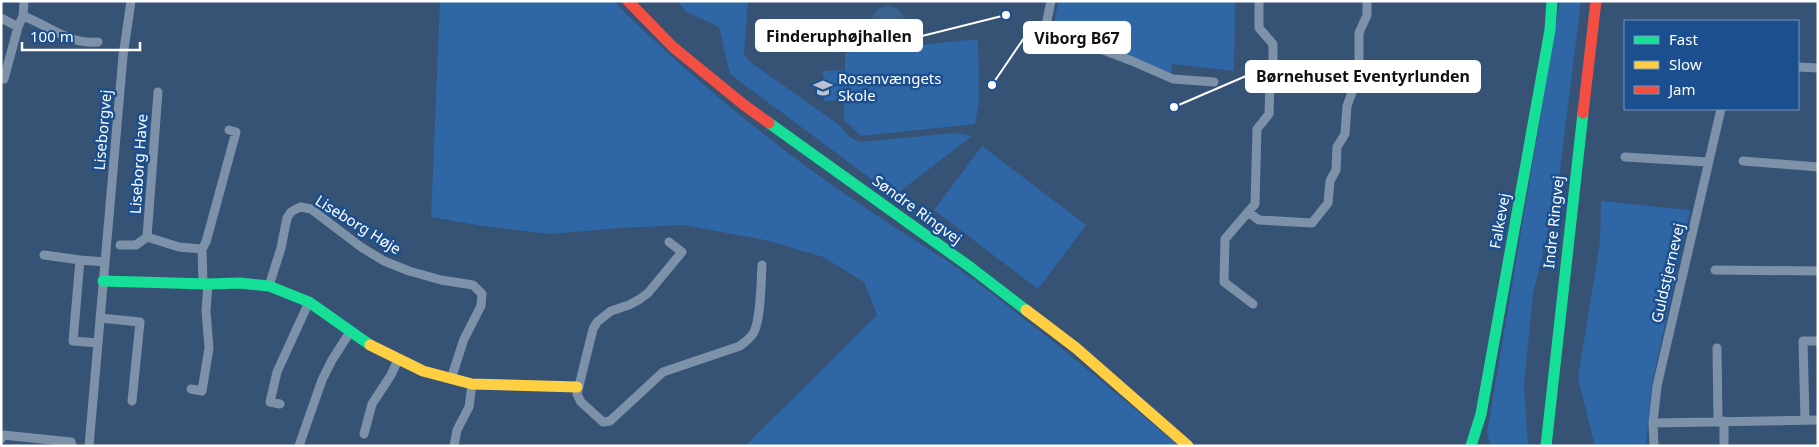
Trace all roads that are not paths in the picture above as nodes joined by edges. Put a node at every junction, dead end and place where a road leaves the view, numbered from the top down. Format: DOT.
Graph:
graph roads {
  1 [pos="24,1"];
  2 [pos="130,1"];
  3 [pos="628,1"];
  4 [pos="1051,1"];
  5 [pos="1259,1"];
  6 [pos="1367,1"];
  7 [pos="1552,1"];
  8 [pos="1596,1"];
  9 [pos="22,16"];
  10 [pos="1,18"];
  11 [pos="18,27"];
  12 [pos="98,42"];
  13 [pos="1799,67"];
  14 [pos="1818,68"];
  15 [pos="4,79"];
  16 [pos="1273,79"];
  17 [pos="1214,82"];
  18 [pos="1355,84"];
  19 [pos="158,92"];
  20 [pos="1721,110"];
  21 [pos="229,130"];
  22 [pos="1625,157"];
  23 [pos="1743,161"];
  24 [pos="1708,162"];
  25 [pos="1818,166"];
  26 [pos="1248,212"];
  27 [pos="147,237"];
  28 [pos="670,242"];
  29 [pos="120,244"];
  30 [pos="202,249"];
  31 [pos="44,255"];
  32 [pos="80,260"];
  33 [pos="105,262"];
  34 [pos="762,265"];
  35 [pos="1715,270"];
  36 [pos="1818,271"];
  37 [pos="103,281"];
  38 [pos="206,283"];
  39 [pos="269,286"];
  40 [pos="309,302"];
  41 [pos="1253,304"];
  42 [pos="100,318"];
  43 [pos="350,332"];
  44 [pos="1818,341"];
  45 [pos="98,343"];
  46 [pos="1717,348"];
  47 [pos="398,360"];
  48 [pos="451,379"];
  49 [pos="472,384"];
  50 [pos="577,387"];
  51 [pos="191,389"];
  52 [pos="132,401"];
  53 [pos="280,404"];
  54 [pos="1805,420"];
  55 [pos="1818,420"];
  56 [pos="1721,421"];
  57 [pos="1653,423"];
  58 [pos="364,434"];
  59 [pos="1,439"];
  60 [pos="72,446"];
  61 [pos="90,446"];
  62 [pos="299,446"];
  63 [pos="454,446"];
  64 [pos="1188,446"];
  65 [pos="1471,446"];
  66 [pos="1546,446"];
  67 [pos="1654,446"];
  68 [pos="1724,446"];
  1 -- 9 [label="street"];
  2 -- 33 [label="street, Liseborgvej"];
  3 -- 64 [label="street, Søndre Ringvej"];
  4 -- 17 [label="street"];
  5 -- 16 [label="street"];
  6 -- 18 [label="street"];
  7 -- 65 [label="street, Falkevej"];
  8 -- 66 [label="street, Indre Ringvej"];
  9 -- 11 [label="street"];
  9 -- 12 [label="street"];
  10 -- 11 [label="street"];
  11 -- 15 [label="street"];
  13 -- 14 [label="street"];
  16 -- 18 [label="street"];
  16 -- 26 [label="street"];
  18 -- 26 [label="street"];
  19 -- 27 [label="street, Liseborg Have"];
  20 -- 24 [label="street, Guldstjernevej"];
  21 -- 30 [label="street"];
  22 -- 24 [label="street"];
  23 -- 25 [label="street"];
  24 -- 57 [label="street, Guldstjernevej"];
  26 -- 41 [label="street"];
  27 -- 29 [label="street"];
  27 -- 30 [label="street"];
  28 -- 50 [label="street"];
  30 -- 38 [label="street"];
  31 -- 32 [label="street"];
  32 -- 33 [label="street"];
  32 -- 45 [label="street"];
  33 -- 37 [label="street, Liseborgvej"];
  34 -- 50 [label="street"];
  35 -- 36 [label="street"];
  37 -- 38 [label="street"];
  37 -- 42 [label="street, Liseborgvej"];
  38 -- 39 [label="street"];
  38 -- 51 [label="street"];
  39 -- 40 [label="street"];
  39 -- 48 [label="street, Liseborg Høje"];
  40 -- 43 [label="street"];
  40 -- 53 [label="street"];
  42 -- 45 [label="street, Liseborgvej"];
  42 -- 52 [label="street"];
  43 -- 47 [label="street"];
  43 -- 62 [label="street"];
  44 -- 54 [label="street"];
  45 -- 61 [label="street, Liseborgvej"];
  46 -- 56 [label="street"];
  47 -- 48 [label="street"];
  47 -- 58 [label="street"];
  48 -- 49 [label="street"];
  49 -- 50 [label="street"];
  49 -- 63 [label="street"];
  54 -- 55 [label="street"];
  54 -- 56 [label="street"];
  56 -- 57 [label="street"];
  56 -- 68 [label="street"];
  57 -- 67 [label="street, Guldstjernevej"];
  59 -- 60 [label="street"];
}
